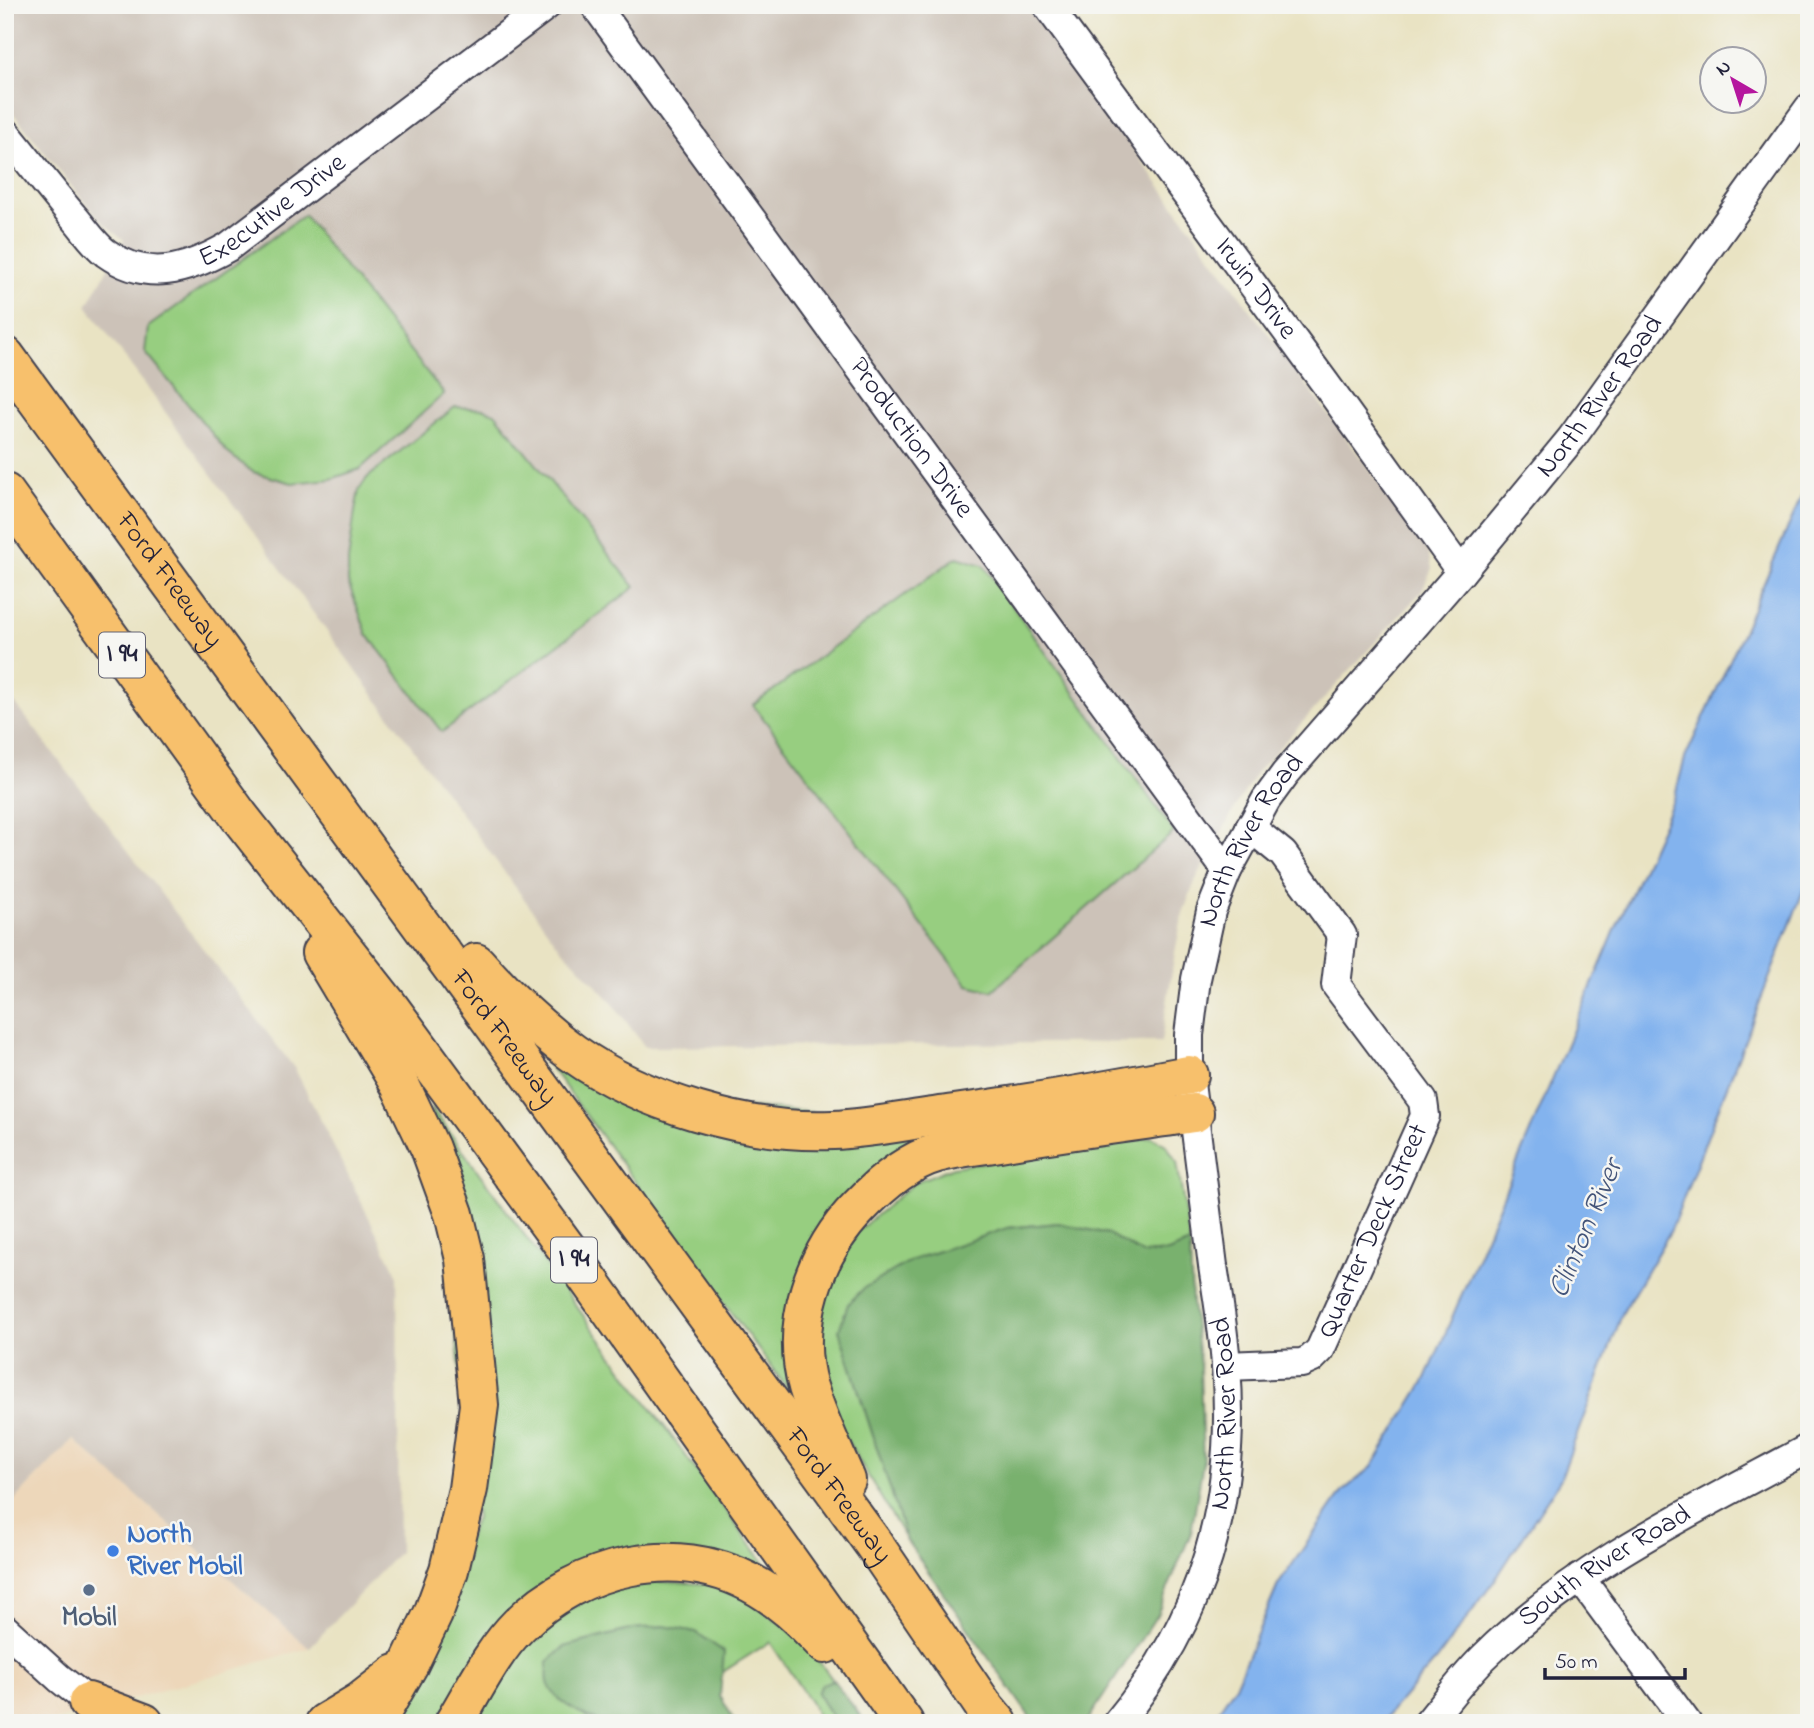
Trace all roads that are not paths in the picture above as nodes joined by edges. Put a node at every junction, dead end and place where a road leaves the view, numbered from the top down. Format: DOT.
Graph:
graph roads {
  1 [pos="547,5"];
  2 [pos="595,5"];
  3 [pos="1047,5"];
  4 [pos="1809,108"];
  5 [pos="5,132"];
  6 [pos="5,356"];
  7 [pos="5,494"];
  8 [pos="1461,572"];
  9 [pos="341,814"];
  10 [pos="239,816"];
  11 [pos="1250,827"];
  12 [pos="1227,871"];
  13 [pos="1189,1076"];
  14 [pos="1194,1113"];
  15 [pos="1227,1366"];
  16 [pos="1809,1448"];
  17 [pos="873,1543"];
  18 [pos="1580,1578"];
  19 [pos="5,1629"];
  20 [pos="409,1664"];
  21 [pos="102,1712"];
  22 [pos="900,1718"];
  23 [pos="144,1723"];
  24 [pos="325,1723"];
  25 [pos="375,1723"];
  26 [pos="454,1723"];
  27 [pos="998,1723"];
  28 [pos="1117,1723"];
  29 [pos="1428,1723"];
  30 [pos="1686,1723"];
  1 -- 5 [label="street, Executive Drive"];
  2 -- 12 [label="street, Production Drive"];
  3 -- 8 [label="street, Irwin Drive"];
  4 -- 8 [label="street, North River Road"];
  6 -- 9 [label="highway, Ford Freeway"];
  7 -- 10 [label="highway, I 94"];
  8 -- 11 [label="street, North River Road"];
  9 -- 13 [label="highway"];
  9 -- 17 [label="highway, Ford Freeway"];
  10 -- 20 [label="highway"];
  10 -- 22 [label="highway, I 94"];
  11 -- 12 [label="street, North River Road"];
  11 -- 15 [label="street, Quarter Deck Street"];
  12 -- 13 [label="street, North River Road"];
  13 -- 14 [label="street, North River Road"];
  14 -- 15 [label="street, North River Road"];
  14 -- 17 [label="highway"];
  15 -- 28 [label="street, North River Road"];
  16 -- 18 [label="street, South River Road"];
  17 -- 27 [label="highway, Ford Freeway"];
  18 -- 29 [label="street, South River Road"];
  18 -- 30 [label="street"];
  19 -- 21 [label="street"];
  20 -- 24 [label="highway"];
  20 -- 25 [label="highway"];
  21 -- 23 [label="highway"];
  22 -- 26 [label="highway"];
}
